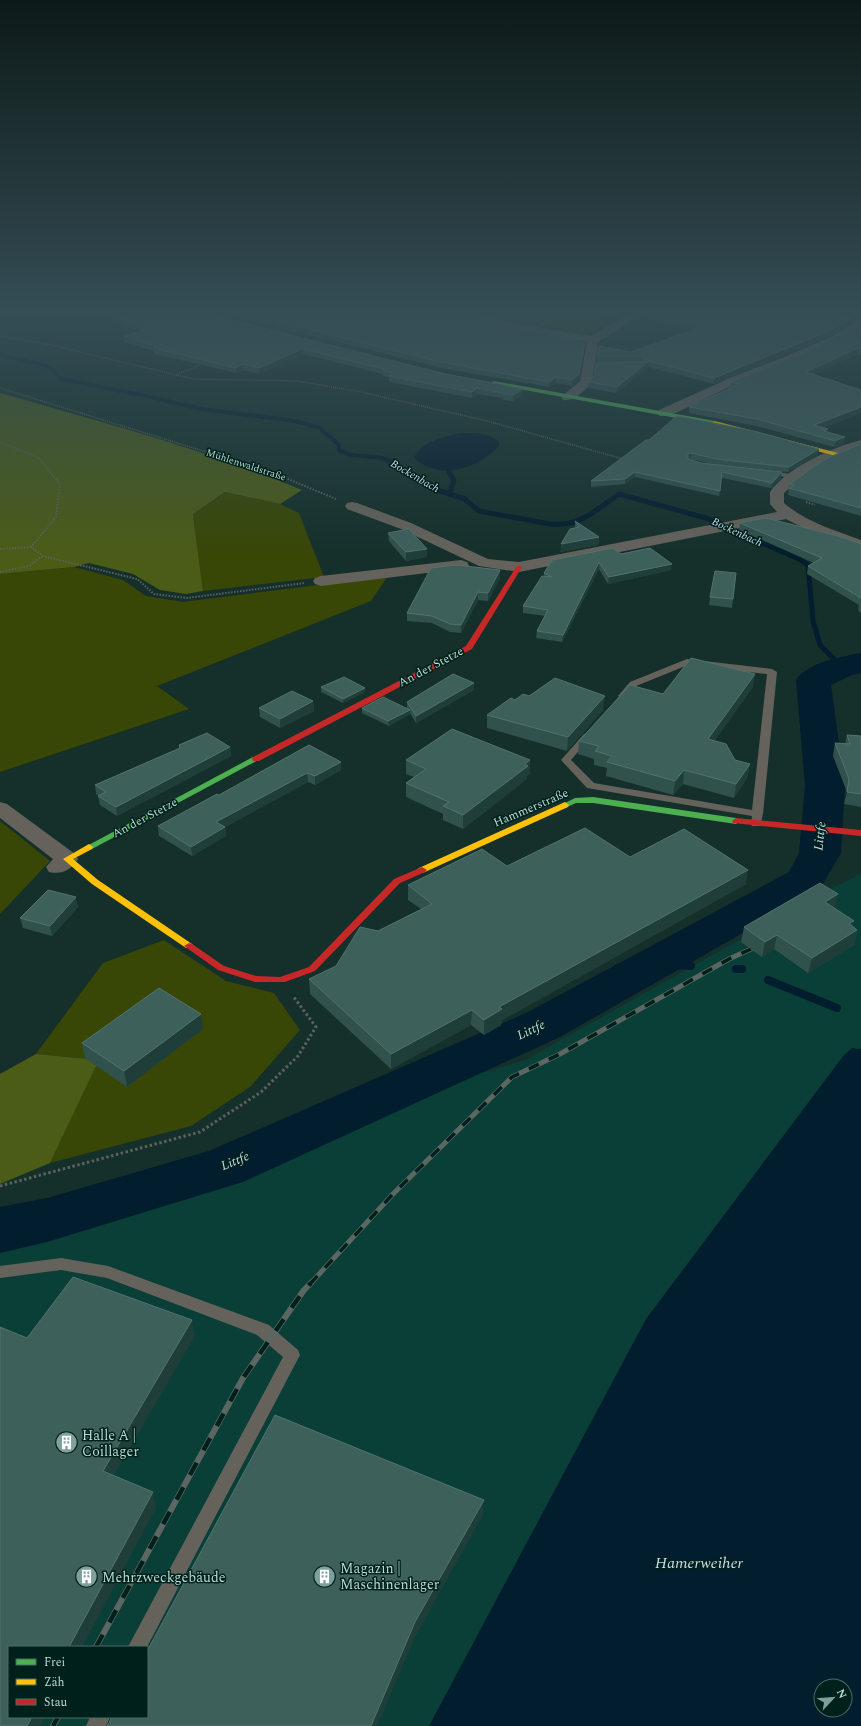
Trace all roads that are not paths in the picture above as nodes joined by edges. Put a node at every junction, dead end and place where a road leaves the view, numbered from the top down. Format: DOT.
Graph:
graph roads {
  1 [pos="554,395"];
  2 [pos="571,395"];
  3 [pos="704,395"];
  4 [pos="568,397"];
  5 [pos="664,413"];
  6 [pos="861,444"];
  7 [pos="836,454"];
  8 [pos="762,471"];
  9 [pos="794,477"];
  10 [pos="352,506"];
  11 [pos="789,514"];
  12 [pos="861,545"];
  13 [pos="485,563"];
  14 [pos="519,567"];
  15 [pos="321,581"];
  16 [pos="618,702"];
  17 [pos="592,731"];
  18 [pos="0,808"];
  19 [pos="757,819"];
  20 [pos="861,834"];
  21 [pos="62,863"];
  22 [pos="0,1272"];
  23 [pos="138,1646"];
  1 -- 4 [label="street"];
  2 -- 4 [label="street"];
  3 -- 5 [label="street"];
  4 -- 5 [label="street"];
  5 -- 7 [label="street"];
  6 -- 7 [label="street"];
  7 -- 9 [label="street"];
  8 -- 9 [label="lane"];
  9 -- 11 [label="street"];
  10 -- 13 [label="street"];
  11 -- 12 [label="street"];
  11 -- 14 [label="street"];
  13 -- 14 [label="street"];
  13 -- 15 [label="street"];
  14 -- 21 [label="street, An der Stetze"];
  16 -- 19 [label="lane"];
  17 -- 19 [label="lane"];
  18 -- 21 [label="street"];
  19 -- 20 [label="street, Hammerstraße"];
  19 -- 21 [label="street, Hammerstraße"];
  22 -- 23 [label="lane"];
}
